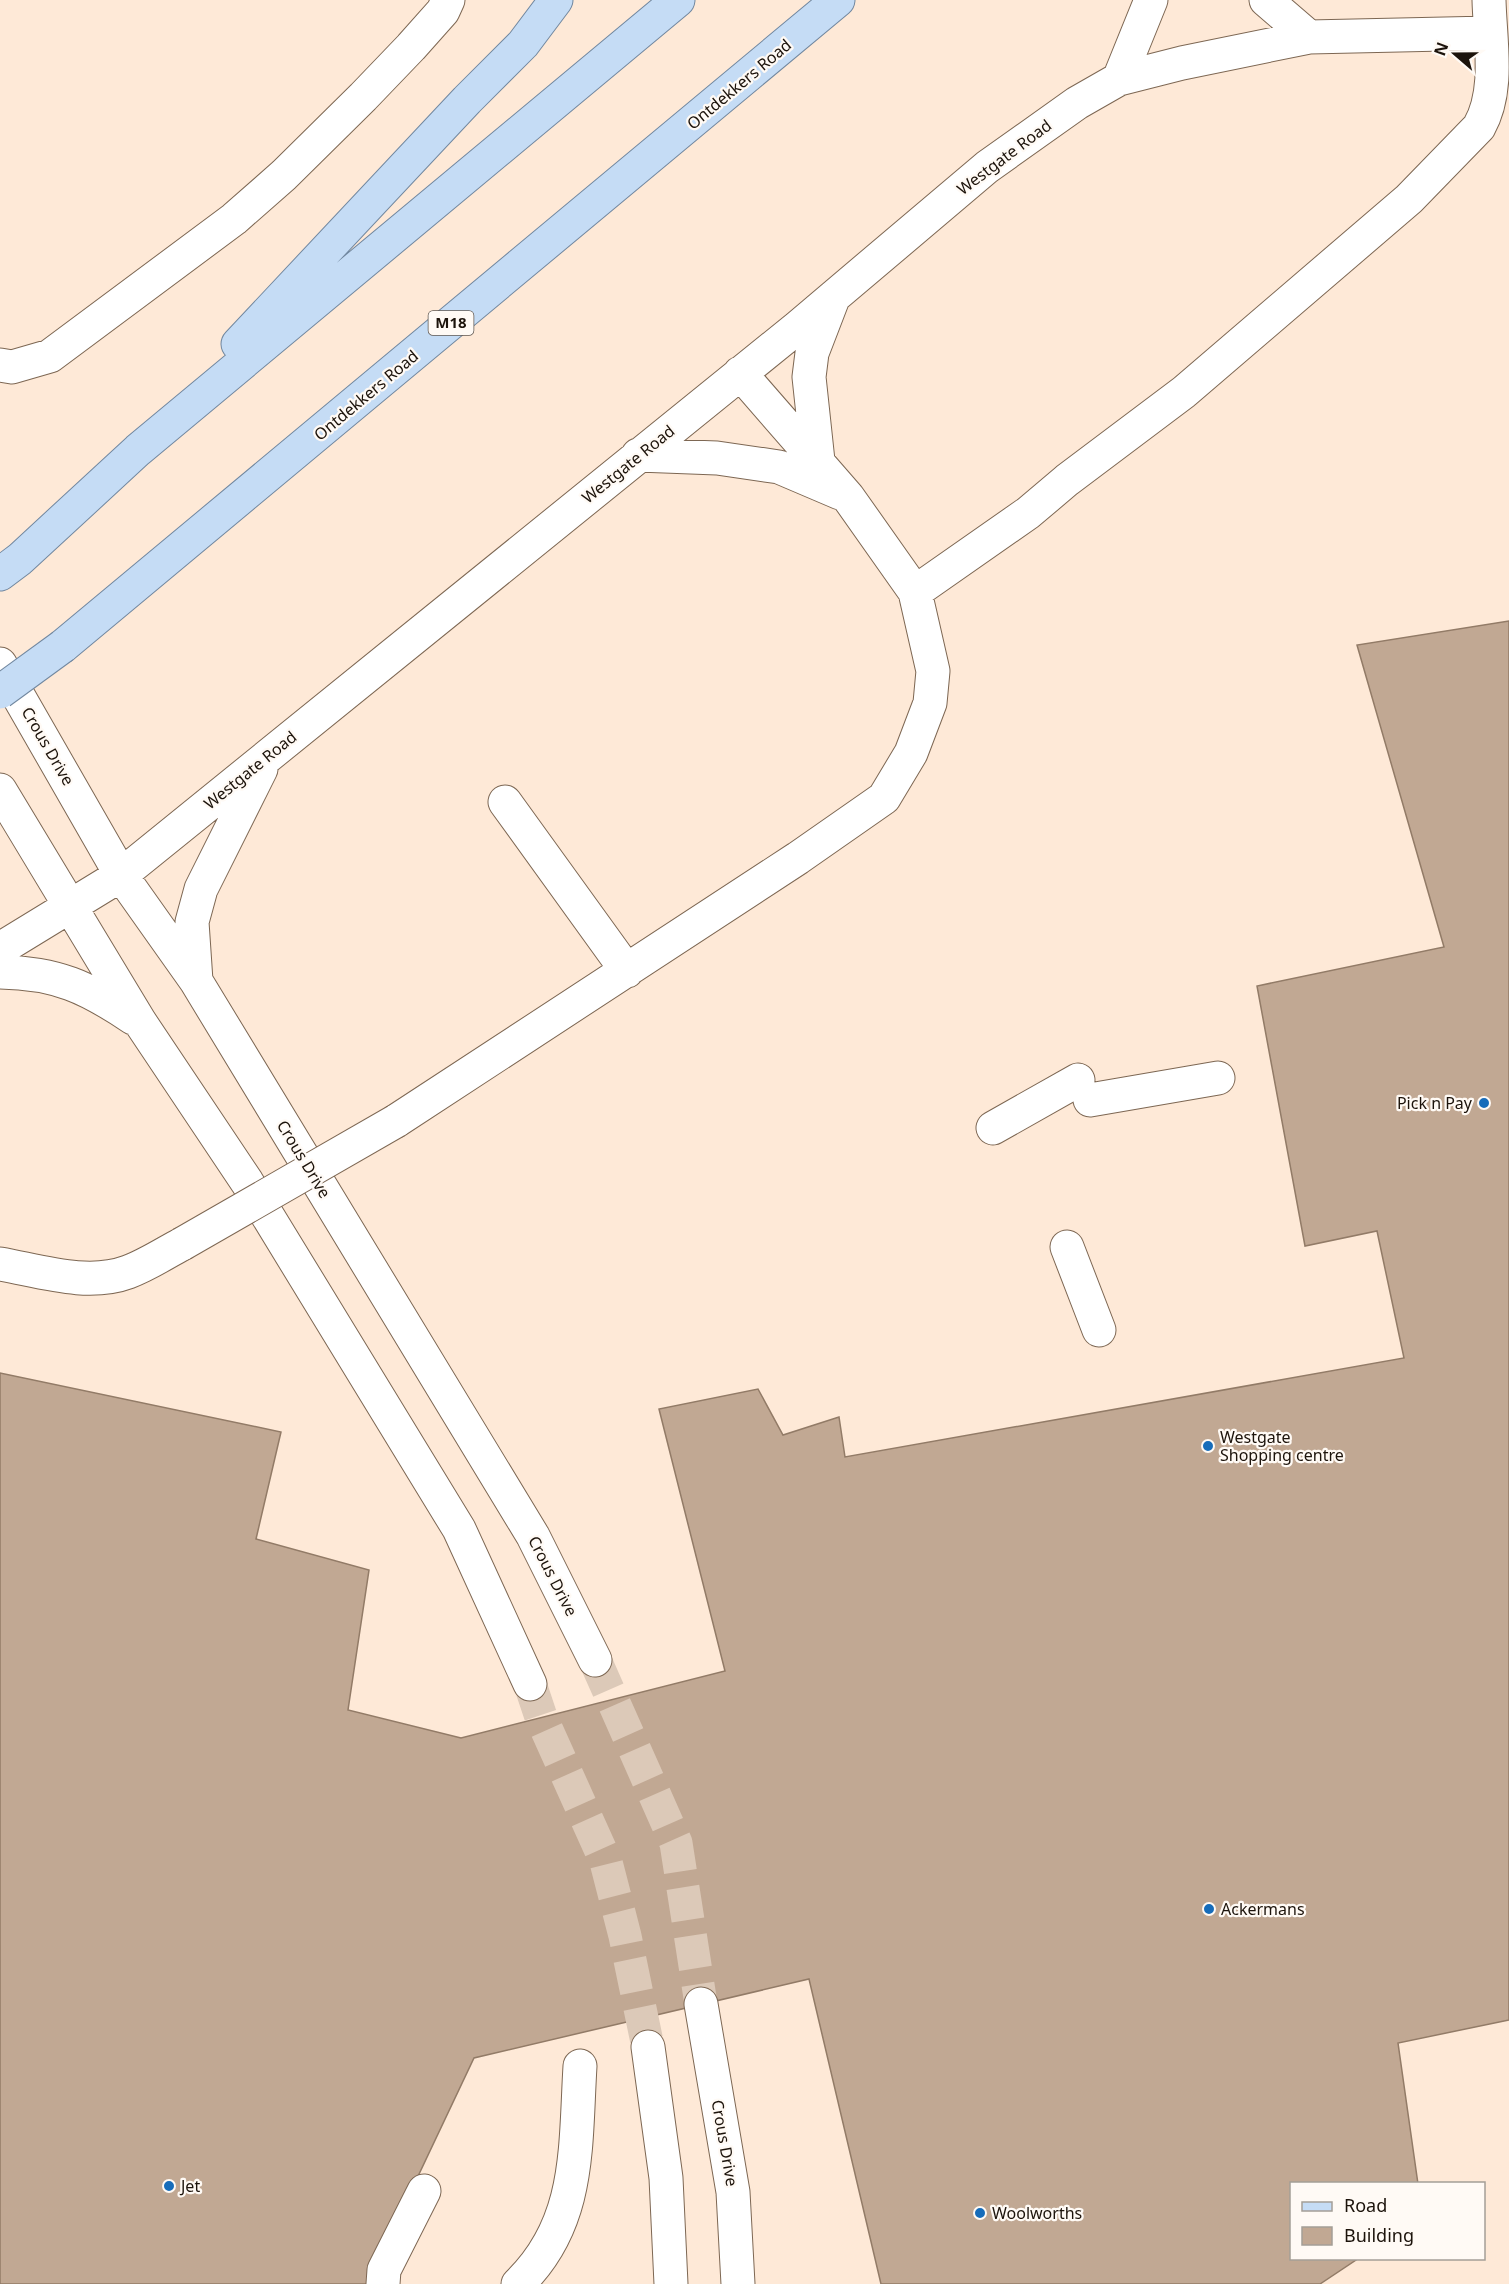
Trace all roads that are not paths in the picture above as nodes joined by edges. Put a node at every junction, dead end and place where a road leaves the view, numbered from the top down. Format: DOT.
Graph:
graph roads {
  1 [pos="448,0"];
  2 [pos="556,0"];
  3 [pos="678,0"];
  4 [pos="838,0"];
  5 [pos="1151,0"];
  6 [pos="1266,0"];
  7 [pos="1490,0"];
  8 [pos="1490,33"];
  9 [pos="1309,38"];
  10 [pos="1119,79"];
  11 [pos="834,296"];
  12 [pos="0,365"];
  13 [pos="740,373"];
  14 [pos="138,450"];
  15 [pos="638,455"];
  16 [pos="818,461"];
  17 [pos="848,496"];
  18 [pos="10,567"];
  19 [pos="915,591"];
  20 [pos="0,664"];
  21 [pos="0,692"];
  22 [pos="267,757"];
  23 [pos="0,790"];
  24 [pos="505,802"];
  25 [pos="121,875"];
  26 [pos="72,906"];
  27 [pos="0,949"];
  28 [pos="627,971"];
  29 [pos="0,972"];
  30 [pos="196,981"];
  31 [pos="140,1022"];
  32 [pos="1218,1078"];
  33 [pos="993,1128"];
  34 [pos="1067,1247"];
  35 [pos="0,1264"];
  36 [pos="1099,1330"];
  37 [pos="596,1660"];
  38 [pos="530,1684"];
  39 [pos="701,2004"];
  40 [pos="648,2047"];
  41 [pos="580,2066"];
  42 [pos="424,2191"];
  43 [pos="740,2278"];
  44 [pos="383,2284"];
  45 [pos="518,2284"];
  46 [pos="671,2284"];
  1 -- 12 [label="street"];
  2 -- 14 [label="main road"];
  3 -- 14 [label="main road"];
  4 -- 21 [label="main road, Ontdekkers Road / M18, bridge"];
  5 -- 10 [label="street"];
  6 -- 9 [label="street"];
  7 -- 8 [label="street"];
  8 -- 9 [label="street, Westgate Road"];
  8 -- 19 [label="street"];
  9 -- 10 [label="street, Westgate Road"];
  10 -- 11 [label="street, Westgate Road"];
  11 -- 13 [label="street, Westgate Road"];
  11 -- 16 [label="street"];
  13 -- 15 [label="street, Westgate Road"];
  13 -- 16 [label="street"];
  14 -- 18 [label="main road"];
  15 -- 17 [label="street"];
  15 -- 22 [label="street, Westgate Road"];
  16 -- 17 [label="street"];
  17 -- 19 [label="street"];
  19 -- 28 [label="street"];
  20 -- 25 [label="street, Crous Drive"];
  22 -- 25 [label="street, Westgate Road"];
  22 -- 30 [label="street"];
  23 -- 26 [label="street"];
  24 -- 28 [label="street"];
  25 -- 26 [label="street, Westgate Road"];
  25 -- 30 [label="street, Crous Drive"];
  26 -- 27 [label="street, Westgate Road"];
  26 -- 31 [label="street"];
  28 -- 35 [label="street, bridge"];
  29 -- 31 [label="street"];
  30 -- 37 [label="street, Crous Drive"];
  31 -- 38 [label="street"];
  32 -- 33 [label="street"];
  34 -- 36 [label="street"];
  39 -- 43 [label="street, Crous Drive"];
  40 -- 46 [label="street"];
  41 -- 45 [label="street"];
  42 -- 44 [label="street"];
}
